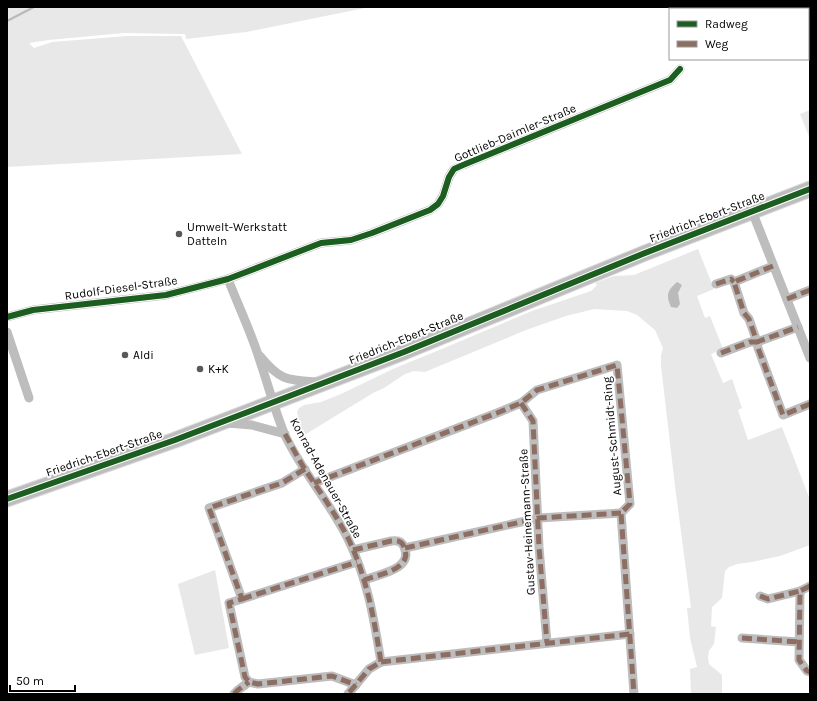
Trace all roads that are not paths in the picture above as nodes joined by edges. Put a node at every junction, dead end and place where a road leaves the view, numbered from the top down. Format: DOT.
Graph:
graph roads {
  1 [pos="680,69"];
  2 [pos="810,189"];
  3 [pos="752,211"];
  4 [pos="351,240"];
  5 [pos="773,266"];
  6 [pos="228,280"];
  7 [pos="734,282"];
  8 [pos="716,284"];
  9 [pos="810,290"];
  10 [pos="787,299"];
  11 [pos="7,317"];
  12 [pos="798,327"];
  13 [pos="7,332"];
  14 [pos="757,342"];
  15 [pos="721,353"];
  16 [pos="258,354"];
  17 [pos="810,358"];
  18 [pos="324,382"];
  19 [pos="29,398"];
  20 [pos="273,402"];
  21 [pos="522,403"];
  22 [pos="810,404"];
  23 [pos="222,422"];
  24 [pos="285,434"];
  25 [pos="305,469"];
  26 [pos="314,482"];
  27 [pos="7,499"];
  28 [pos="621,513"];
  29 [pos="539,518"];
  30 [pos="405,548"];
  31 [pos="353,550"];
  32 [pos="357,562"];
  33 [pos="364,580"];
  34 [pos="810,586"];
  35 [pos="800,592"];
  36 [pos="760,596"];
  37 [pos="242,599"];
  38 [pos="630,634"];
  39 [pos="742,638"];
  40 [pos="799,642"];
  41 [pos="547,643"];
  42 [pos="381,662"];
  43 [pos="810,672"];
  44 [pos="249,682"];
  45 [pos="356,685"];
  46 [pos="234,694"];
  47 [pos="348,694"];
  48 [pos="634,694"];
  1 -- 4 [label="street, Gottlieb-Daimler-Straße"];
  2 -- 3 [label="main road, Friedrich-Ebert-Straße"];
  3 -- 5 [label="street"];
  3 -- 18 [label="main road, Friedrich-Ebert-Straße"];
  4 -- 6 [label="street, Rudolf-Diesel-Straße"];
  5 -- 7 [label="street"];
  5 -- 10 [label="street"];
  6 -- 11 [label="street, Rudolf-Diesel-Straße"];
  6 -- 16 [label="street"];
  7 -- 8 [label="street"];
  7 -- 14 [label="street"];
  9 -- 10 [label="street"];
  10 -- 12 [label="street"];
  12 -- 14 [label="street"];
  12 -- 17 [label="street"];
  13 -- 19 [label="street"];
  14 -- 15 [label="street"];
  14 -- 22 [label="street"];
  16 -- 18 [label="street"];
  16 -- 20 [label="street"];
  18 -- 20 [label="main road, Friedrich-Ebert-Straße"];
  20 -- 23 [label="main road, Friedrich-Ebert-Straße"];
  20 -- 24 [label="street, Konrad-Adenauer-Straße"];
  21 -- 26 [label="street, August-Schmidt-Ring"];
  21 -- 28 [label="street, August-Schmidt-Ring"];
  21 -- 29 [label="street, Gustav-Heinemann-Straße"];
  23 -- 24 [label="street, Friedrich-Ebert-Straße"];
  23 -- 27 [label="main road, Friedrich-Ebert-Straße"];
  24 -- 25 [label="street, Konrad-Adenauer-Straße"];
  25 -- 26 [label="street, Konrad-Adenauer-Straße"];
  25 -- 37 [label="street"];
  26 -- 31 [label="street, Konrad-Adenauer-Straße"];
  28 -- 29 [label="street"];
  28 -- 38 [label="street"];
  29 -- 30 [label="street"];
  29 -- 41 [label="street, Gustav-Heinemann-Straße"];
  30 -- 31 [label="street"];
  30 -- 33 [label="street"];
  31 -- 32 [label="street, Konrad-Adenauer-Straße"];
  32 -- 33 [label="street, Konrad-Adenauer-Straße"];
  32 -- 37 [label="street"];
  33 -- 42 [label="street, Konrad-Adenauer-Straße"];
  34 -- 35 [label="street"];
  35 -- 36 [label="street"];
  35 -- 40 [label="street"];
  37 -- 44 [label="street"];
  38 -- 41 [label="street"];
  38 -- 48 [label="street"];
  39 -- 40 [label="street"];
  40 -- 43 [label="street"];
  41 -- 42 [label="street"];
  42 -- 45 [label="street"];
  44 -- 45 [label="street"];
  44 -- 46 [label="street"];
  45 -- 47 [label="street"];
}
